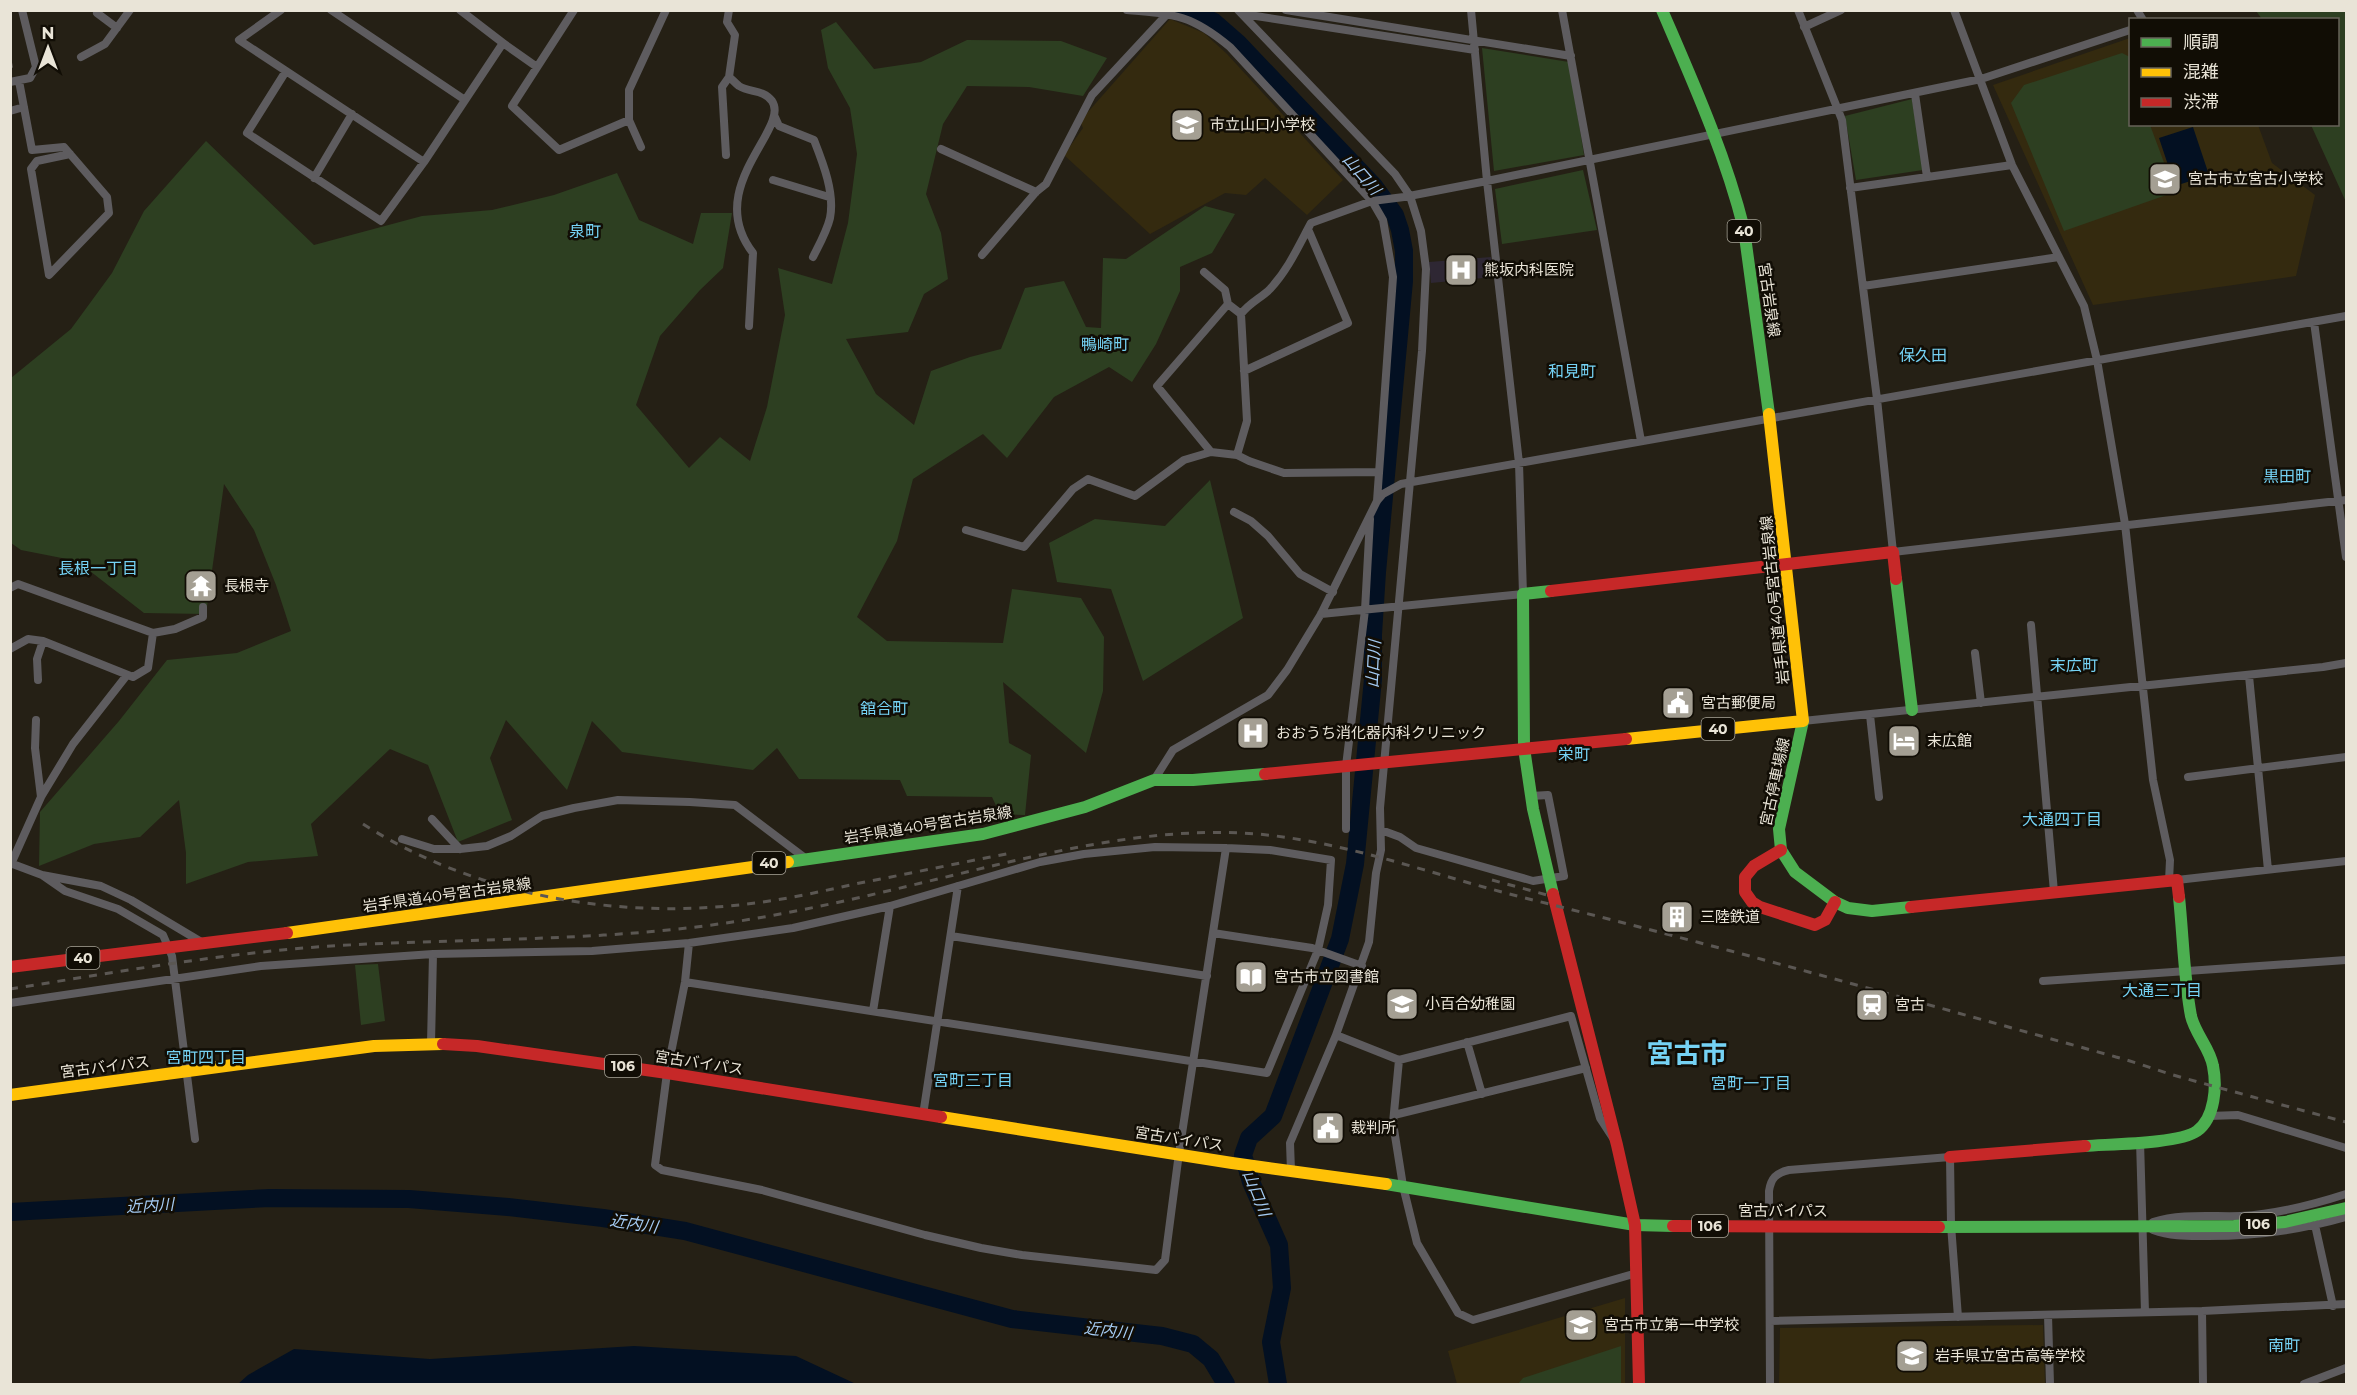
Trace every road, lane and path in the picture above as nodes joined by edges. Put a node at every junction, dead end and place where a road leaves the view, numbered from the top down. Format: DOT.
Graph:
graph roads {
  1 [pos="22,10"];
  2 [pos="130,10"];
  3 [pos="281,10"];
  4 [pos="331,10"];
  5 [pos="460,10"];
  6 [pos="574,10"];
  7 [pos="666,10"];
  8 [pos="729,10"];
  9 [pos="1127,10"];
  10 [pos="1286,10"];
  11 [pos="1471,10"];
  12 [pos="1562,10"];
  13 [pos="1662,10"];
  14 [pos="1798,10"];
  15 [pos="1841,10"];
  16 [pos="1954,10"];
  17 [pos="1170,12"];
  18 [pos="1240,12"];
  19 [pos="97,14"];
  20 [pos="1804,27"];
  21 [pos="117,28"];
  22 [pos="2129,30"];
  23 [pos="1474,40"];
  24 [pos="503,44"];
  25 [pos="1475,50"];
  26 [pos="1571,56"];
  27 [pos="81,57"];
  28 [pos="537,67"];
  29 [pos="286,71"];
  30 [pos="729,77"];
  31 [pos="1981,80"];
  32 [pos="15,82"];
  33 [pos="1916,94"];
  34 [pos="465,100"];
  35 [pos="24,107"];
  36 [pos="1838,110"];
  37 [pos="10,111"];
  38 [pos="352,114"];
  39 [pos="775,117"];
  40 [pos="629,120"];
  41 [pos="1714,135"];
  42 [pos="641,147"];
  43 [pos="941,149"];
  44 [pos="70,154"];
  45 [pos="726,155"];
  46 [pos="1590,160"];
  47 [pos="424,162"];
  48 [pos="2012,165"];
  49 [pos="1928,177"];
  50 [pos="314,178"];
  51 [pos="773,180"];
  52 [pos="1487,181"];
  53 [pos="1850,188"];
  54 [pos="1036,192"];
  55 [pos="830,197"];
  56 [pos="1407,197"];
  57 [pos="1372,201"];
  58 [pos="1308,229"];
  59 [pos="982,255"];
  60 [pos="813,257"];
  61 [pos="2059,257"];
  62 [pos="1204,272"];
  63 [pos="1863,286"];
  64 [pos="1228,304"];
  65 [pos="1241,314"];
  66 [pos="2346,316"];
  67 [pos="2314,322"];
  68 [pos="748,326"];
  69 [pos="2097,360"];
  70 [pos="1244,371"];
  71 [pos="1877,399"];
  72 [pos="1769,418"];
  73 [pos="1641,441"];
  74 [pos="1211,452"];
  75 [pos="1237,455"];
  76 [pos="1518,463"];
  77 [pos="1776,464"];
  78 [pos="1379,472"];
  79 [pos="1405,484"];
  80 [pos="1380,498"];
  81 [pos="2342,501"];
  82 [pos="1234,512"];
  83 [pos="1371,516"];
  84 [pos="2125,524"];
  85 [pos="966,530"];
  86 [pos="1893,552"];
  87 [pos="2346,557"];
  88 [pos="1786,565"];
  89 [pos="10,588"];
  90 [pos="1333,592"];
  91 [pos="1523,594"];
  92 [pos="203,607"];
  93 [pos="1395,607"];
  94 [pos="1367,610"];
  95 [pos="1321,614"];
  96 [pos="2031,625"];
  97 [pos="153,633"];
  98 [pos="43,641"];
  99 [pos="10,649"];
  100 [pos="1975,653"];
  101 [pos="2346,663"];
  102 [pos="127,675"];
  103 [pos="2249,676"];
  104 [pos="39,680"];
  105 [pos="2144,687"];
  106 [pos="2038,698"];
  107 [pos="1982,703"];
  108 [pos="1912,710"];
  109 [pos="1870,715"];
  110 [pos="36,720"];
  111 [pos="1803,721"];
  112 [pos="1524,748"];
  113 [pos="2346,757"];
  114 [pos="1381,764"];
  115 [pos="1349,766"];
  116 [pos="2260,768"];
  117 [pos="2188,777"];
  118 [pos="1154,780"];
  119 [pos="1531,796"];
  120 [pos="1879,796"];
  121 [pos="41,797"];
  122 [pos="432,819"];
  123 [pos="1346,829"];
  124 [pos="1381,830"];
  125 [pos="402,839"];
  126 [pos="1226,848"];
  127 [pos="460,849"];
  128 [pos="1781,850"];
  129 [pos="805,858"];
  130 [pos="2346,861"];
  131 [pos="11,863"];
  132 [pos="2268,870"];
  133 [pos="42,875"];
  134 [pos="2173,880"];
  135 [pos="958,886"];
  136 [pos="2054,892"];
  137 [pos="1835,902"];
  138 [pos="890,906"];
  139 [pos="1213,933"];
  140 [pos="951,936"];
  141 [pos="203,943"];
  142 [pos="689,944"];
  143 [pos="1318,950"];
  144 [pos="432,954"];
  145 [pos="2346,960"];
  146 [pos="1362,966"];
  147 [pos="10,968"];
  148 [pos="2186,970"];
  149 [pos="1207,976"];
  150 [pos="174,979"];
  151 [pos="2043,981"];
  152 [pos="685,982"];
  153 [pos="10,1004"];
  154 [pos="873,1011"];
  155 [pos="938,1022"];
  156 [pos="1336,1035"];
  157 [pos="1467,1042"];
  158 [pos="431,1043"];
  159 [pos="1399,1060"];
  160 [pos="1194,1062"];
  161 [pos="1586,1068"];
  162 [pos="187,1072"];
  163 [pos="667,1072"];
  164 [pos="1482,1094"];
  165 [pos="10,1095"];
  166 [pos="923,1115"];
  167 [pos="1394,1115"];
  168 [pos="2209,1116"];
  169 [pos="195,1138"];
  170 [pos="2139,1141"];
  171 [pos="1617,1145"];
  172 [pos="2346,1148"];
  173 [pos="1179,1153"];
  174 [pos="1950,1157"];
  175 [pos="1291,1171"];
  176 [pos="1403,1186"];
  177 [pos="2346,1194"];
  178 [pos="2346,1208"];
  179 [pos="2346,1217"];
  180 [pos="1635,1225"];
  181 [pos="1951,1225"];
  182 [pos="2315,1225"];
  183 [pos="2142,1226"];
  184 [pos="1769,1227"];
  185 [pos="1637,1273"];
  186 [pos="2346,1304"];
  187 [pos="2333,1306"];
  188 [pos="2202,1311"];
  189 [pos="2145,1312"];
  190 [pos="2048,1315"];
  191 [pos="1958,1317"];
  192 [pos="1770,1321"];
  193 [pos="2346,1368"];
  194 [pos="1638,1384"];
  195 [pos="1770,1384"];
  196 [pos="2050,1384"];
  197 [pos="2203,1384"];
  198 [pos="2304,1384"];
  1 -- 32 [label="street"];
  2 -- 21 [label="street"];
  3 -- 29 [label="street"];
  4 -- 34 [label="street"];
  5 -- 24 [label="street"];
  6 -- 28 [label="street"];
  7 -- 40 [label="street"];
  8 -- 30 [label="street"];
  9 -- 17 [label="street"];
  10 -- 23 [label="street"];
  11 -- 23 [label="street"];
  12 -- 26 [label="street"];
  13 -- 41 [label="main road, 宮古岩泉線 / 40"];
  14 -- 20 [label="street"];
  15 -- 20 [label="street"];
  16 -- 31 [label="street"];
  17 -- 54 [label="street"];
  17 -- 57 [label="street"];
  18 -- 25 [label="street"];
  18 -- 56 [label="street"];
  19 -- 21 [label="street"];
  20 -- 36 [label="street"];
  21 -- 27 [label="street"];
  22 -- 31 [label="street"];
  23 -- 25 [label="street"];
  23 -- 26 [label="street"];
  24 -- 28 [label="street"];
  24 -- 34 [label="street"];
  25 -- 52 [label="street"];
  26 -- 46 [label="street"];
  28 -- 40 [label="street"];
  29 -- 38 [label="street"];
  29 -- 50 [label="street"];
  30 -- 39 [label="street"];
  30 -- 45 [label="street"];
  31 -- 33 [label="street"];
  31 -- 48 [label="street"];
  32 -- 35 [label="street"];
  33 -- 36 [label="street"];
  33 -- 49 [label="street"];
  34 -- 47 [label="street"];
  35 -- 37 [label="street"];
  35 -- 44 [label="street"];
  36 -- 41 [label="street"];
  36 -- 53 [label="street"];
  38 -- 47 [label="street"];
  38 -- 50 [label="street"];
  39 -- 55 [label="street"];
  39 -- 68 [label="street"];
  40 -- 42 [label="street"];
  41 -- 46 [label="street"];
  41 -- 72 [label="main road, 宮古岩泉線 / 40"];
  43 -- 54 [label="street"];
  44 -- 44 [label="street"];
  46 -- 52 [label="street"];
  46 -- 73 [label="street"];
  47 -- 50 [label="street"];
  48 -- 49 [label="street"];
  48 -- 61 [label="street"];
  49 -- 53 [label="street"];
  51 -- 55 [label="street"];
  52 -- 56 [label="street"];
  52 -- 76 [label="street"];
  53 -- 63 [label="street"];
  54 -- 59 [label="street"];
  55 -- 60 [label="street"];
  56 -- 57 [label="street"];
  56 -- 79 [label="street"];
  57 -- 58 [label="street"];
  57 -- 78 [label="street"];
  58 -- 65 [label="street"];
  58 -- 70 [label="street"];
  61 -- 63 [label="street"];
  61 -- 69 [label="street"];
  62 -- 64 [label="street"];
  63 -- 71 [label="street"];
  64 -- 65 [label="street"];
  64 -- 74 [label="street"];
  65 -- 70 [label="street"];
  66 -- 67 [label="street"];
  67 -- 69 [label="street"];
  67 -- 81 [label="street"];
  69 -- 71 [label="street"];
  69 -- 84 [label="street"];
  70 -- 75 [label="street"];
  71 -- 72 [label="street"];
  71 -- 86 [label="street"];
  72 -- 73 [label="street"];
  72 -- 77 [label="main road, 宮古岩泉線 / 40"];
  73 -- 76 [label="street"];
  74 -- 75 [label="street"];
  74 -- 85 [label="street"];
  75 -- 78 [label="street"];
  76 -- 79 [label="street"];
  76 -- 91 [label="street"];
  77 -- 88 [label="main road, 岩手県道40号宮古岩泉線 / 40"];
  78 -- 80 [label="street"];
  79 -- 80 [label="street"];
  79 -- 93 [label="street"];
  80 -- 83 [label="street"];
  81 -- 84 [label="street"];
  81 -- 87 [label="street"];
  82 -- 90 [label="street"];
  83 -- 90 [label="street"];
  83 -- 94 [label="street"];
  84 -- 86 [label="street"];
  84 -- 105 [label="street"];
  86 -- 88 [label="main road"];
  86 -- 108 [label="main road"];
  88 -- 91 [label="main road"];
  88 -- 111 [label="main road, 岩手県道40号宮古岩泉線 / 40"];
  89 -- 97 [label="street"];
  90 -- 95 [label="street"];
  91 -- 93 [label="street"];
  91 -- 112 [label="main road"];
  92 -- 97 [label="street"];
  93 -- 94 [label="street"];
  93 -- 114 [label="street"];
  94 -- 95 [label="street"];
  94 -- 115 [label="street"];
  95 -- 118 [label="street"];
  96 -- 106 [label="street"];
  97 -- 102 [label="street"];
  98 -- 99 [label="street"];
  98 -- 102 [label="street"];
  98 -- 104 [label="street"];
  100 -- 107 [label="street"];
  101 -- 103 [label="street"];
  102 -- 121 [label="street"];
  103 -- 105 [label="street"];
  103 -- 116 [label="street"];
  105 -- 106 [label="street"];
  105 -- 134 [label="street"];
  106 -- 107 [label="street"];
  106 -- 136 [label="street"];
  107 -- 108 [label="street"];
  108 -- 109 [label="street"];
  109 -- 111 [label="street"];
  109 -- 120 [label="street"];
  110 -- 121 [label="street"];
  111 -- 112 [label="main road, 岩手県道40号宮古岩泉線 / 40"];
  111 -- 128 [label="main road, 宮古停車場線"];
  112 -- 114 [label="main road, 岩手県道40号宮古岩泉線 / 40"];
  112 -- 119 [label="main road"];
  113 -- 116 [label="street"];
  114 -- 115 [label="main road, 岩手県道40号宮古岩泉線 / 40"];
  114 -- 124 [label="street"];
  115 -- 118 [label="main road, 岩手県道40号宮古岩泉線 / 40"];
  115 -- 123 [label="street"];
  116 -- 117 [label="street"];
  116 -- 132 [label="street"];
  118 -- 129 [label="main road, 岩手県道40号宮古岩泉線 / 40"];
  119 -- 124 [label="street"];
  119 -- 171 [label="main road"];
  121 -- 131 [label="street"];
  122 -- 127 [label="street"];
  124 -- 146 [label="street"];
  125 -- 127 [label="street"];
  126 -- 135 [label="street"];
  126 -- 139 [label="street"];
  126 -- 143 [label="street"];
  127 -- 129 [label="street"];
  128 -- 137 [label="main road"];
  128 -- 137 [label="main road"];
  129 -- 141 [label="main road, 岩手県道40号宮古岩泉線 / 40"];
  130 -- 132 [label="street"];
  131 -- 133 [label="street"];
  132 -- 134 [label="street"];
  133 -- 141 [label="street"];
  133 -- 150 [label="street"];
  134 -- 136 [label="main road"];
  134 -- 148 [label="main road"];
  135 -- 138 [label="street"];
  135 -- 140 [label="street"];
  136 -- 137 [label="main road"];
  138 -- 142 [label="street"];
  138 -- 154 [label="street"];
  139 -- 143 [label="street"];
  139 -- 149 [label="street"];
  140 -- 149 [label="street"];
  140 -- 155 [label="street"];
  141 -- 147 [label="main road, 岩手県道40号宮古岩泉線 / 40"];
  142 -- 144 [label="street"];
  142 -- 152 [label="street"];
  143 -- 146 [label="street"];
  143 -- 160 [label="street"];
  144 -- 150 [label="street"];
  144 -- 158 [label="street"];
  145 -- 148 [label="street"];
  146 -- 156 [label="street"];
  148 -- 151 [label="street"];
  148 -- 168 [label="main road"];
  149 -- 160 [label="street"];
  150 -- 153 [label="street"];
  150 -- 162 [label="street"];
  152 -- 154 [label="street"];
  152 -- 163 [label="street"];
  154 -- 155 [label="street"];
  155 -- 160 [label="street"];
  155 -- 166 [label="street"];
  156 -- 159 [label="street"];
  156 -- 175 [label="street"];
  157 -- 159 [label="street"];
  157 -- 161 [label="street"];
  157 -- 164 [label="street"];
  158 -- 162 [label="main road, 宮古バイパス / 106"];
  158 -- 163 [label="main road, 宮古バイパス / 106"];
  159 -- 167 [label="street"];
  160 -- 173 [label="street"];
  161 -- 164 [label="street"];
  161 -- 171 [label="street"];
  162 -- 165 [label="main road, 宮古バイパス / 106"];
  162 -- 169 [label="street"];
  163 -- 166 [label="main road, 宮古バイパス / 106"];
  163 -- 173 [label="street"];
  164 -- 167 [label="street"];
  166 -- 173 [label="main road, 宮古バイパス / 106"];
  167 -- 176 [label="street"];
  168 -- 170 [label="main road"];
  168 -- 172 [label="street"];
  170 -- 174 [label="main road"];
  170 -- 183 [label="street"];
  171 -- 180 [label="main road"];
  173 -- 175 [label="main road, 宮古バイパス / 106"];
  174 -- 181 [label="street"];
  174 -- 184 [label="street"];
  175 -- 176 [label="main road, 宮古バイパス / 106"];
  176 -- 180 [label="main road, 宮古バイパス / 106"];
  176 -- 185 [label="street"];
  177 -- 183 [label="street"];
  178 -- 183 [label="main road, 宮古バイパス / 106"];
  179 -- 182 [label="street"];
  180 -- 184 [label="main road, 宮古バイパス / 106"];
  180 -- 185 [label="main road"];
  181 -- 183 [label="main road, 宮古バイパス / 106"];
  181 -- 184 [label="main road, 宮古バイパス / 106"];
  181 -- 191 [label="street"];
  182 -- 183 [label="street"];
  182 -- 187 [label="street"];
  183 -- 189 [label="street"];
  184 -- 192 [label="street"];
  185 -- 194 [label="main road"];
  186 -- 187 [label="street"];
  187 -- 188 [label="street"];
  188 -- 189 [label="street"];
  188 -- 197 [label="street"];
  189 -- 190 [label="street"];
  190 -- 191 [label="street"];
  190 -- 196 [label="street"];
  191 -- 192 [label="street"];
  192 -- 195 [label="street"];
  193 -- 198 [label="street"];
}
